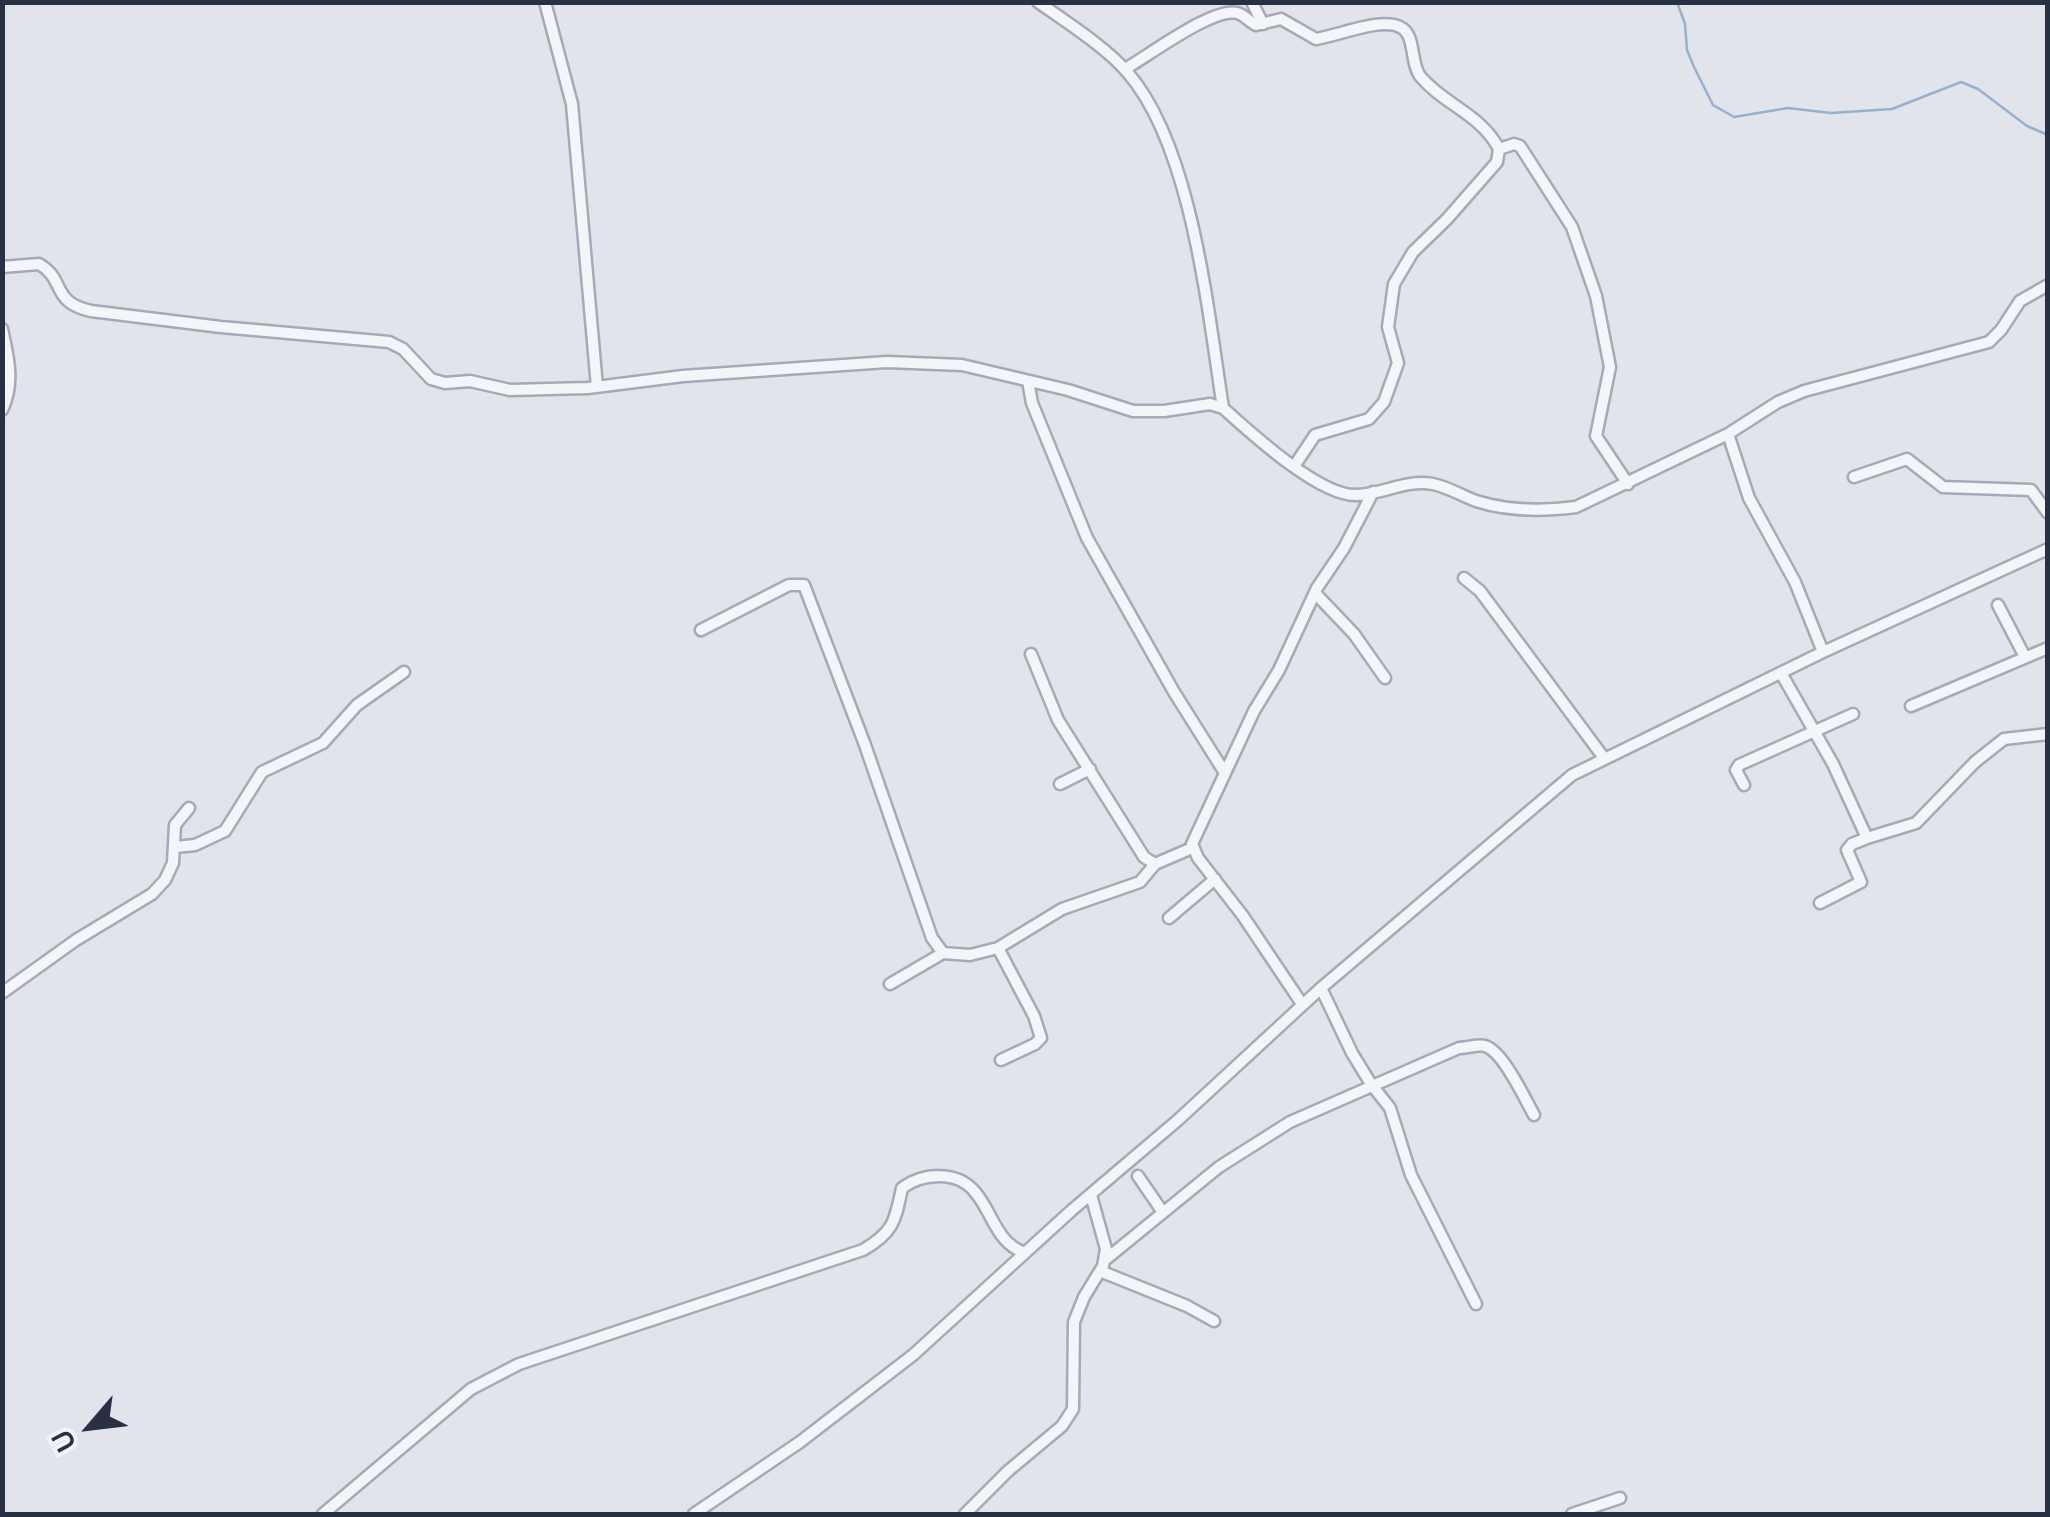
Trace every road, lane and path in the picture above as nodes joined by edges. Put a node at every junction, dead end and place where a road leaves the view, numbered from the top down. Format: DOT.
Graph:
graph roads {
  1 [pos="546,2"];
  2 [pos="1038,2"];
  3 [pos="1252,2"];
  4 [pos="1263,24"];
  5 [pos="1126,69"];
  6 [pos="1500,149"];
  7 [pos="2,268"];
  8 [pos="2048,285"];
  9 [pos="2,329"];
  10 [pos="1028,382"];
  11 [pos="596,387"];
  12 [pos="1223,408"];
  13 [pos="2,410"];
  14 [pos="1728,434"];
  15 [pos="1295,465"];
  16 [pos="1854,477"];
  17 [pos="1628,484"];
  18 [pos="1373,492"];
  19 [pos="2048,513"];
  20 [pos="2048,549"];
  21 [pos="1464,578"];
  22 [pos="1315,593"];
  23 [pos="1998,605"];
  24 [pos="701,630"];
  25 [pos="2048,648"];
  26 [pos="1822,652"];
  27 [pos="1031,654"];
  28 [pos="2025,657"];
  29 [pos="404,672"];
  30 [pos="1781,672"];
  31 [pos="1384,678"];
  32 [pos="1912,706"];
  33 [pos="1852,714"];
  34 [pos="1813,733"];
  35 [pos="2048,734"];
  36 [pos="1604,758"];
  37 [pos="1090,769"];
  38 [pos="1226,773"];
  39 [pos="1060,784"];
  40 [pos="1744,785"];
  41 [pos="189,808"];
  42 [pos="1867,838"];
  43 [pos="176,847"];
  44 [pos="1192,848"];
  45 [pos="1155,864"];
  46 [pos="1215,880"];
  47 [pos="1820,903"];
  48 [pos="1170,918"];
  49 [pos="998,948"];
  50 [pos="943,953"];
  51 [pos="890,984"];
  52 [pos="1320,988"];
  53 [pos="2,993"];
  54 [pos="1302,1004"];
  55 [pos="1001,1060"];
  56 [pos="1371,1084"];
  57 [pos="1534,1115"];
  58 [pos="1138,1176"];
  59 [pos="1091,1195"];
  60 [pos="1162,1211"];
  61 [pos="1025,1253"];
  62 [pos="1102,1266"];
  63 [pos="1476,1304"];
  64 [pos="1214,1321"];
  65 [pos="1620,1498"];
  66 [pos="324,1514"];
  67 [pos="694,1514"];
  68 [pos="965,1514"];
  69 [pos="1572,1514"];
  1 -- 11 [label="street"];
  2 -- 5 [label="street"];
  3 -- 4 [label="street"];
  4 -- 5 [label="street"];
  4 -- 6 [label="street"];
  5 -- 12 [label="street"];
  6 -- 15 [label="street"];
  6 -- 17 [label="street"];
  7 -- 11 [label="street"];
  8 -- 14 [label="street"];
  9 -- 13 [label="street"];
  10 -- 11 [label="street"];
  10 -- 12 [label="street"];
  10 -- 38 [label="street"];
  12 -- 15 [label="street"];
  14 -- 17 [label="street"];
  14 -- 26 [label="street"];
  15 -- 18 [label="street"];
  16 -- 19 [label="street"];
  17 -- 18 [label="street"];
  18 -- 22 [label="street"];
  20 -- 26 [label="street"];
  21 -- 36 [label="street"];
  22 -- 31 [label="street"];
  22 -- 38 [label="street"];
  23 -- 28 [label="street"];
  24 -- 50 [label="street"];
  25 -- 28 [label="street"];
  26 -- 30 [label="street"];
  27 -- 37 [label="street"];
  28 -- 32 [label="street"];
  29 -- 43 [label="street"];
  30 -- 34 [label="street"];
  30 -- 36 [label="street"];
  33 -- 34 [label="street"];
  34 -- 40 [label="street"];
  34 -- 42 [label="street"];
  35 -- 42 [label="street"];
  36 -- 52 [label="street"];
  37 -- 39 [label="street"];
  37 -- 45 [label="street"];
  38 -- 44 [label="street"];
  41 -- 43 [label="street"];
  42 -- 47 [label="street"];
  43 -- 53 [label="street"];
  44 -- 45 [label="street"];
  44 -- 46 [label="street"];
  45 -- 49 [label="street"];
  46 -- 48 [label="street"];
  46 -- 54 [label="street"];
  49 -- 50 [label="street"];
  49 -- 55 [label="street"];
  50 -- 51 [label="street"];
  52 -- 54 [label="street"];
  52 -- 56 [label="street"];
  54 -- 59 [label="street"];
  56 -- 57 [label="street"];
  56 -- 60 [label="street"];
  56 -- 63 [label="street"];
  58 -- 60 [label="street"];
  59 -- 61 [label="street"];
  59 -- 62 [label="street"];
  60 -- 62 [label="street"];
  61 -- 66 [label="street"];
  61 -- 67 [label="street"];
  62 -- 64 [label="street"];
  62 -- 68 [label="street"];
  65 -- 69 [label="street"];
}
